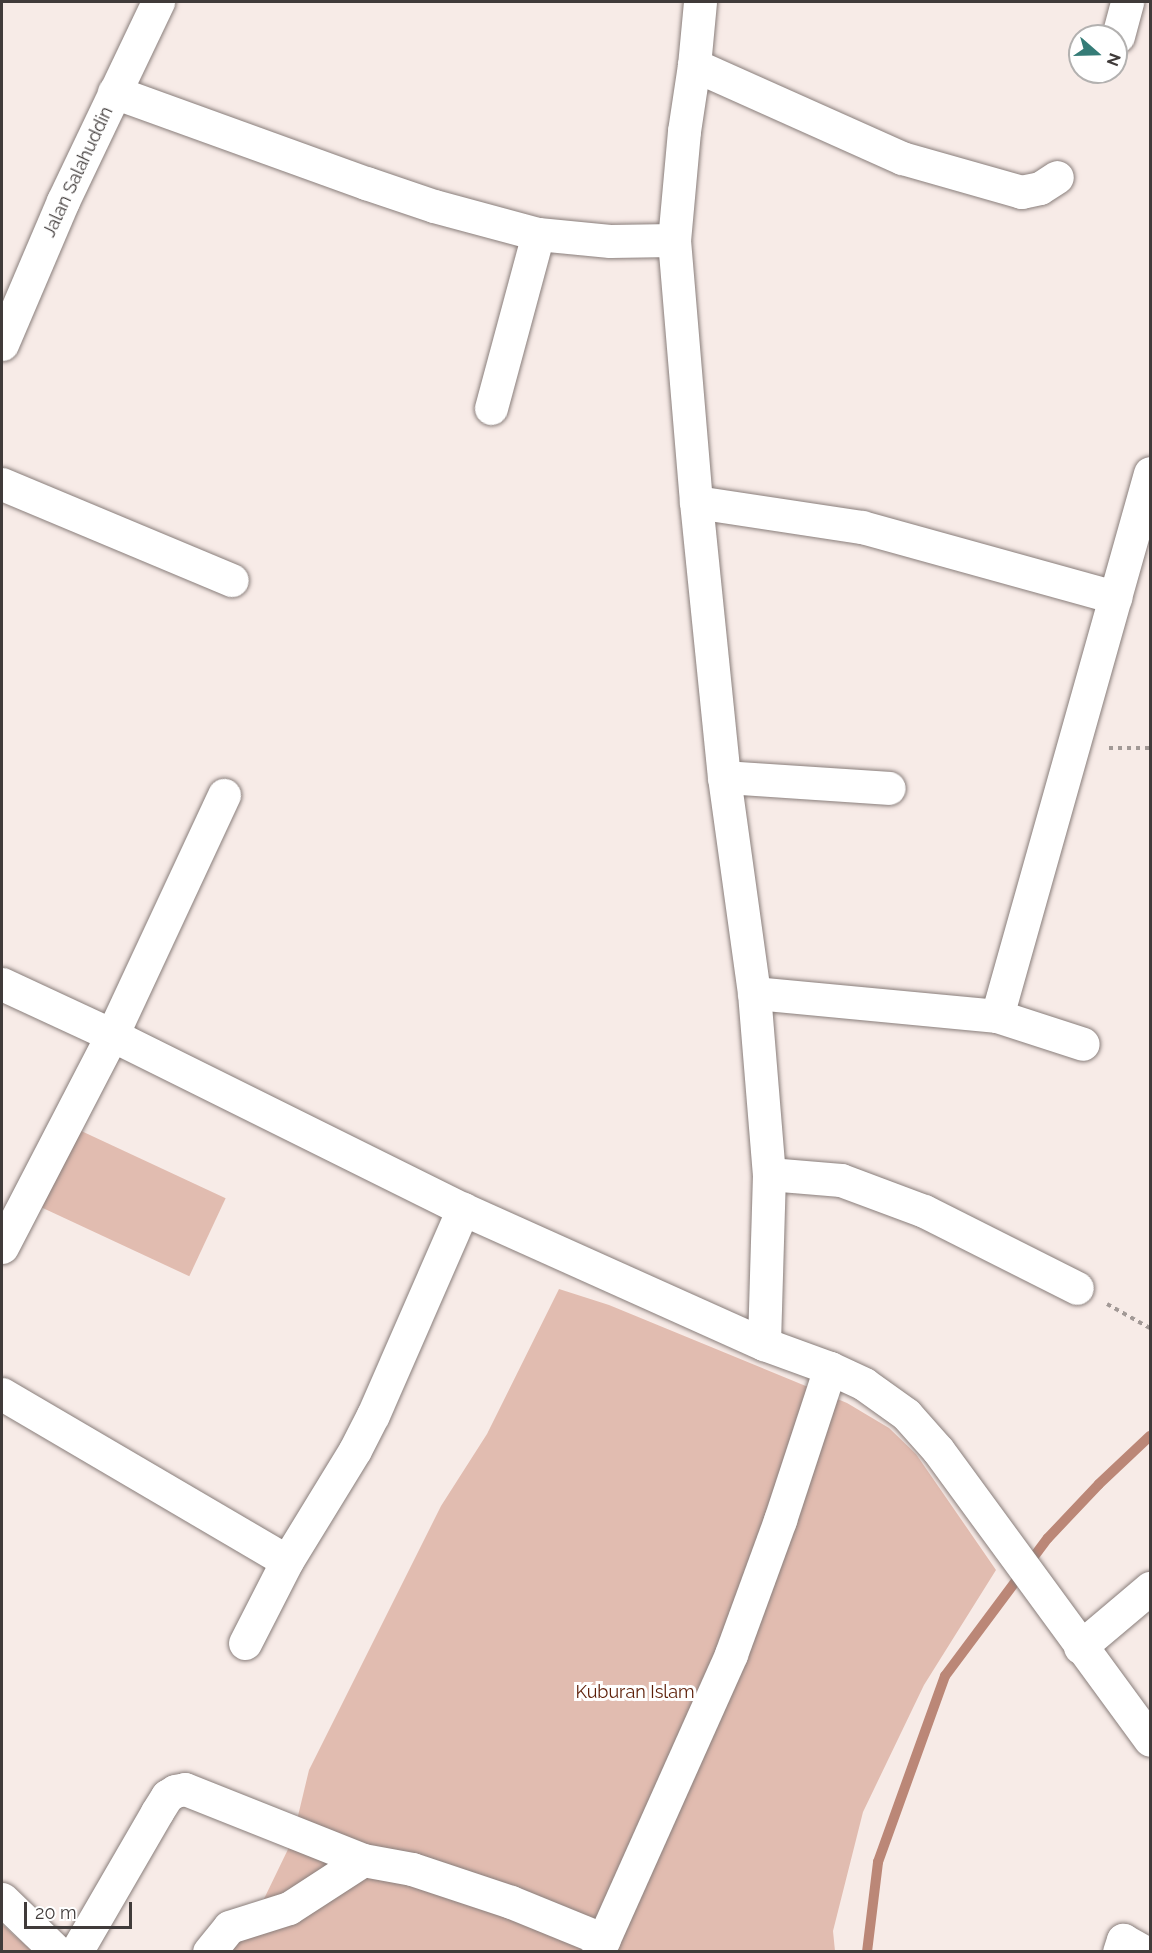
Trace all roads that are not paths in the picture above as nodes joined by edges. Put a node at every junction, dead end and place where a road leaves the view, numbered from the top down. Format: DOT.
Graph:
graph roads {
  1 [pos="158,2"];
  2 [pos="700,2"];
  3 [pos="1127,2"];
  4 [pos="1121,24"];
  5 [pos="694,65"];
  6 [pos="114,92"];
  7 [pos="1058,177"];
  8 [pos="538,234"];
  9 [pos="674,240"];
  10 [pos="2,344"];
  11 [pos="490,408"];
  12 [pos="1150,473"];
  13 [pos="2,484"];
  14 [pos="696,502"];
  15 [pos="232,580"];
  16 [pos="1115,597"];
  17 [pos="724,777"];
  18 [pos="889,788"];
  19 [pos="224,795"];
  20 [pos="2,984"];
  21 [pos="754,993"];
  22 [pos="997,1016"];
  23 [pos="112,1035"];
  24 [pos="1083,1044"];
  25 [pos="769,1174"];
  26 [pos="463,1209"];
  27 [pos="2,1247"];
  28 [pos="1077,1287"];
  29 [pos="764,1344"];
  30 [pos="830,1368"];
  31 [pos="2,1394"];
  32 [pos="286,1561"];
  33 [pos="1150,1588"];
  34 [pos="245,1643"];
  35 [pos="1080,1647"];
  36 [pos="1150,1740"];
  37 [pos="363,1860"];
  38 [pos="2,1899"];
  39 [pos="601,1946"];
  40 [pos="57,1952"];
  41 [pos="76,1952"];
  42 [pos="208,1952"];
  43 [pos="1119,1952"];
  44 [pos="1145,1952"];
  1 -- 6 [label="street, Jalan Salahuddin"];
  2 -- 5 [label="street"];
  3 -- 4 [label="street"];
  5 -- 7 [label="street"];
  5 -- 9 [label="street"];
  6 -- 8 [label="street"];
  6 -- 10 [label="street, Jalan Salahuddin"];
  8 -- 9 [label="street"];
  8 -- 11 [label="street"];
  9 -- 14 [label="street"];
  12 -- 16 [label="street"];
  13 -- 15 [label="street"];
  14 -- 16 [label="street"];
  14 -- 17 [label="street"];
  16 -- 22 [label="street"];
  17 -- 18 [label="street"];
  17 -- 21 [label="street"];
  19 -- 23 [label="street"];
  20 -- 23 [label="street"];
  21 -- 22 [label="street"];
  21 -- 25 [label="street"];
  22 -- 24 [label="street"];
  23 -- 26 [label="street"];
  23 -- 27 [label="street"];
  25 -- 28 [label="street"];
  25 -- 29 [label="street"];
  26 -- 29 [label="street"];
  26 -- 32 [label="street"];
  29 -- 30 [label="street"];
  30 -- 35 [label="street"];
  30 -- 39 [label="street"];
  31 -- 32 [label="street"];
  32 -- 34 [label="street"];
  33 -- 35 [label="street"];
  35 -- 36 [label="street"];
  37 -- 39 [label="street"];
  37 -- 41 [label="street"];
  37 -- 42 [label="street"];
  38 -- 40 [label="street"];
  43 -- 44 [label="street"];
}
